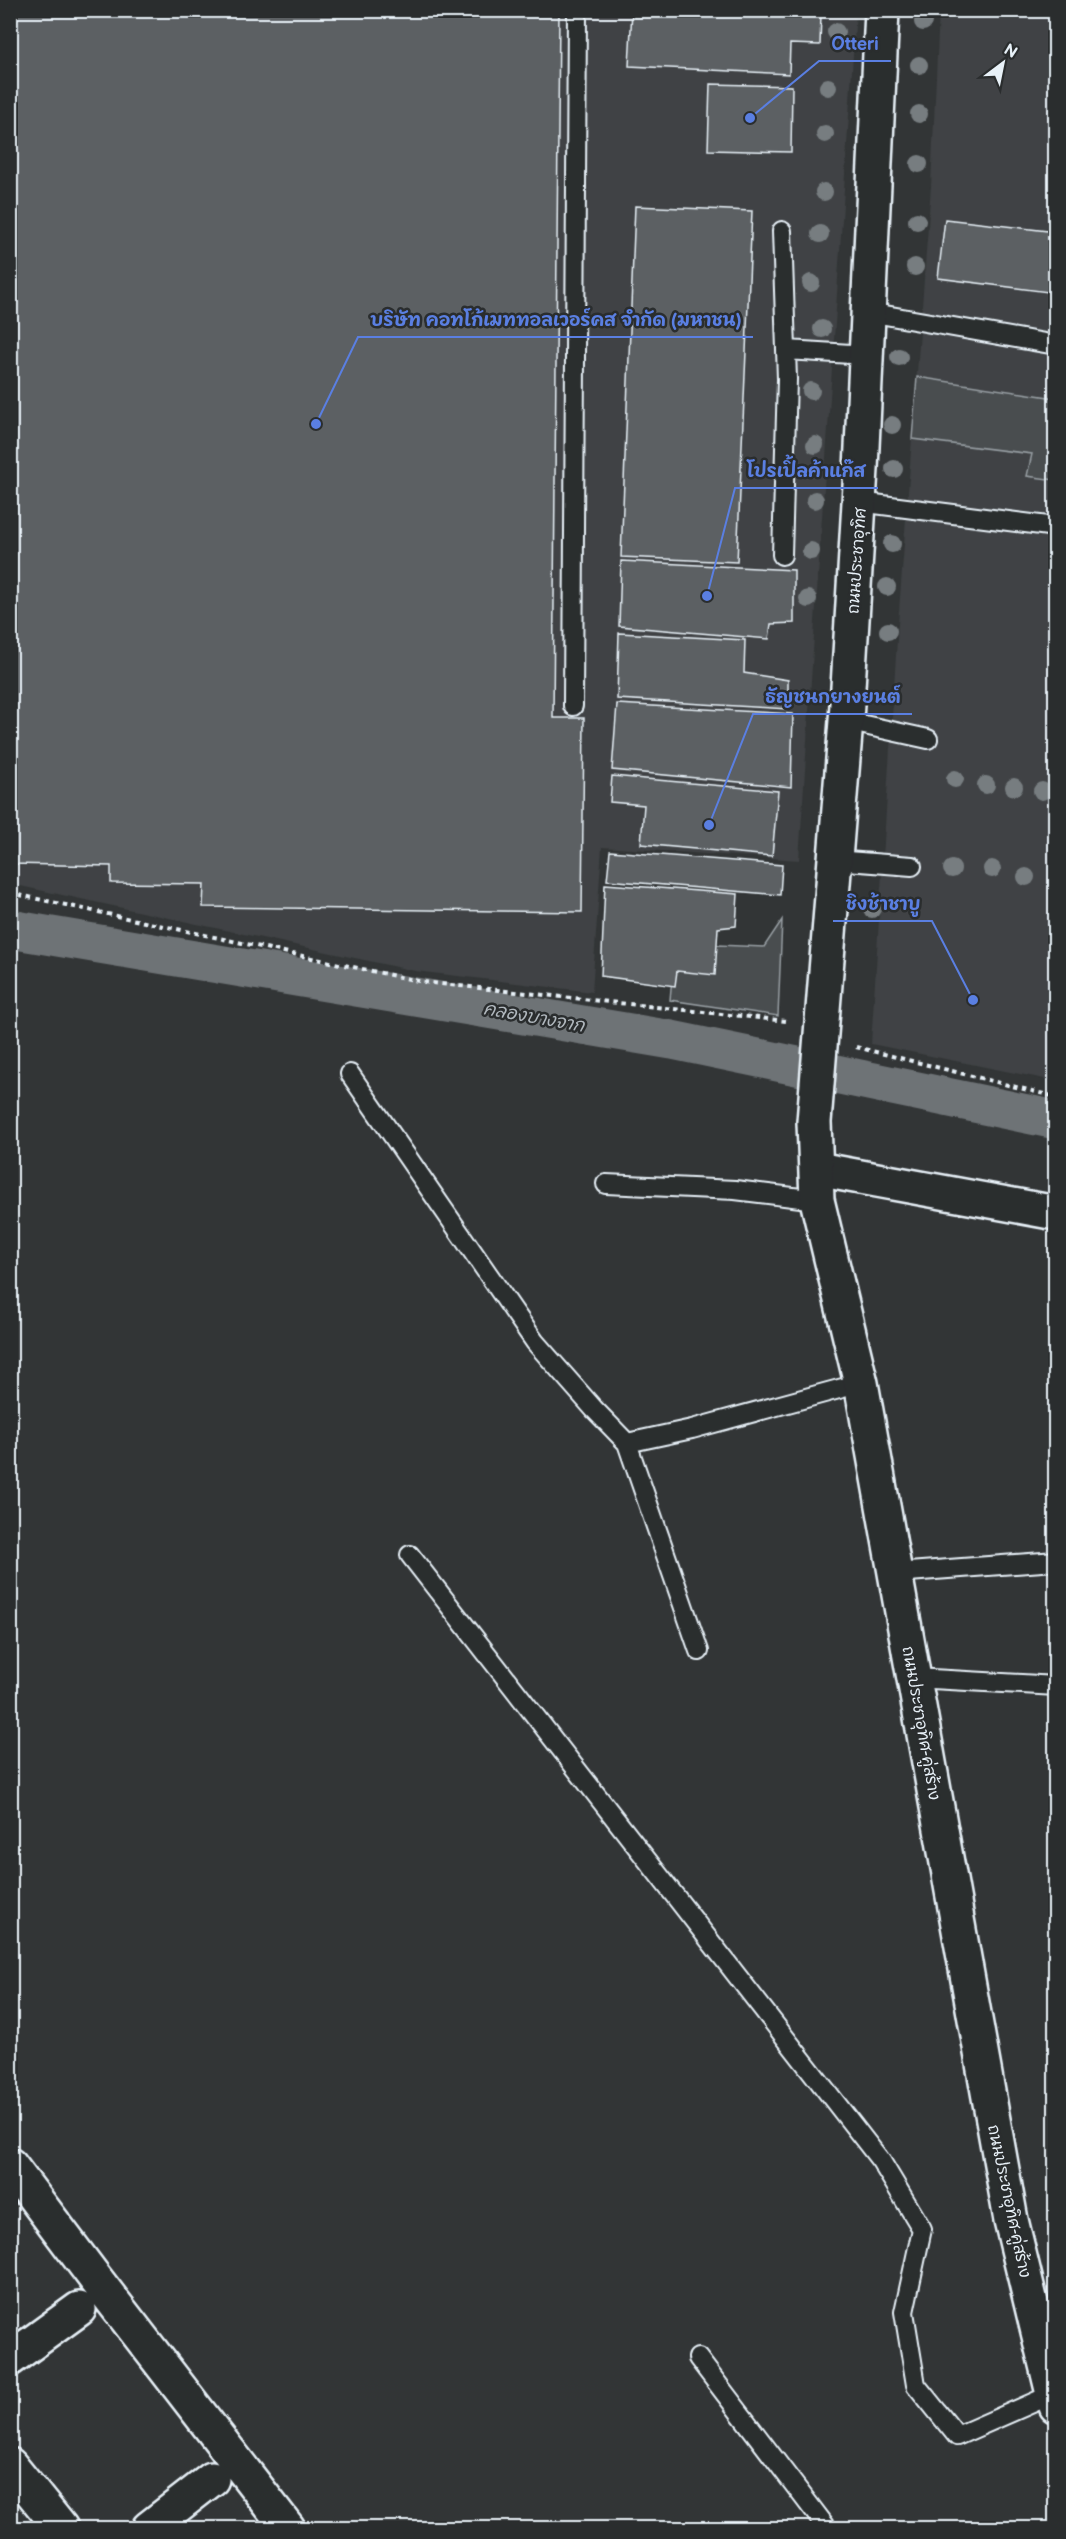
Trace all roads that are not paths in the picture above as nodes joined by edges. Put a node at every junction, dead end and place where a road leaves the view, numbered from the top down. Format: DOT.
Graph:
graph roads {
  1 [pos="577,10"];
  2 [pos="882,10"];
  3 [pos="782,231"];
  4 [pos="868,312"];
  5 [pos="1056,345"];
  6 [pos="787,350"];
  7 [pos="867,355"];
  8 [pos="859,502"];
  9 [pos="1056,527"];
  10 [pos="782,555"];
  11 [pos="573,706"];
  12 [pos="846,721"];
  13 [pos="928,739"];
  14 [pos="834,860"];
  15 [pos="912,866"];
  16 [pos="821,1036"];
  17 [pos="350,1074"];
  18 [pos="606,1184"];
  19 [pos="817,1185"];
  20 [pos="1056,1214"];
  21 [pos="861,1383"];
  22 [pos="627,1443"];
  23 [pos="410,1556"];
  24 [pos="1056,1561"];
  25 [pos="895,1573"];
  26 [pos="699,1651"];
  27 [pos="914,1678"];
  28 [pos="1056,1686"];
  29 [pos="10,2165"];
  30 [pos="79,2309"];
  31 [pos="698,2358"];
  32 [pos="10,2359"];
  33 [pos="1054,2400"];
  34 [pos="10,2465"];
  35 [pos="212,2479"];
  36 [pos="61,2529"];
  37 [pos="149,2529"];
  38 [pos="288,2529"];
  39 [pos="827,2529"];
  1 -- 11 [label="lane"];
  2 -- 4 [label="main road, ถนนประชาอุทิศ"];
  3 -- 6 [label="lane"];
  4 -- 5 [label="lane"];
  4 -- 7 [label="main road, ถนนประชาอุทิศ"];
  6 -- 7 [label="lane"];
  6 -- 10 [label="lane"];
  7 -- 8 [label="main road, ถนนประชาอุทิศ"];
  8 -- 9 [label="lane"];
  8 -- 12 [label="main road, ถนนประชาอุทิศ"];
  12 -- 13 [label="lane"];
  12 -- 14 [label="main road, ถนนประชาอุทิศ"];
  14 -- 15 [label="lane"];
  14 -- 16 [label="main road, ถนนประชาอุทิศ"];
  16 -- 19 [label="main road, ถนนประชาอุทิศ-คู่สร้าง"];
  17 -- 22 [label="lane"];
  18 -- 19 [label="lane"];
  19 -- 20 [label="main road"];
  19 -- 21 [label="main road, ถนนประชาอุทิศ-คู่สร้าง"];
  21 -- 22 [label="lane"];
  21 -- 25 [label="main road, ถนนประชาอุทิศ-คู่สร้าง"];
  22 -- 26 [label="lane"];
  23 -- 33 [label="lane"];
  24 -- 25 [label="lane"];
  25 -- 27 [label="main road, ถนนประชาอุทิศ-คู่สร้าง"];
  27 -- 28 [label="lane"];
  27 -- 33 [label="main road, ถนนประชาอุทิศ-คู่สร้าง"];
  29 -- 38 [label="main road"];
  30 -- 32 [label="main road"];
  31 -- 39 [label="lane"];
  34 -- 36 [label="main road"];
  35 -- 37 [label="main road"];
}
